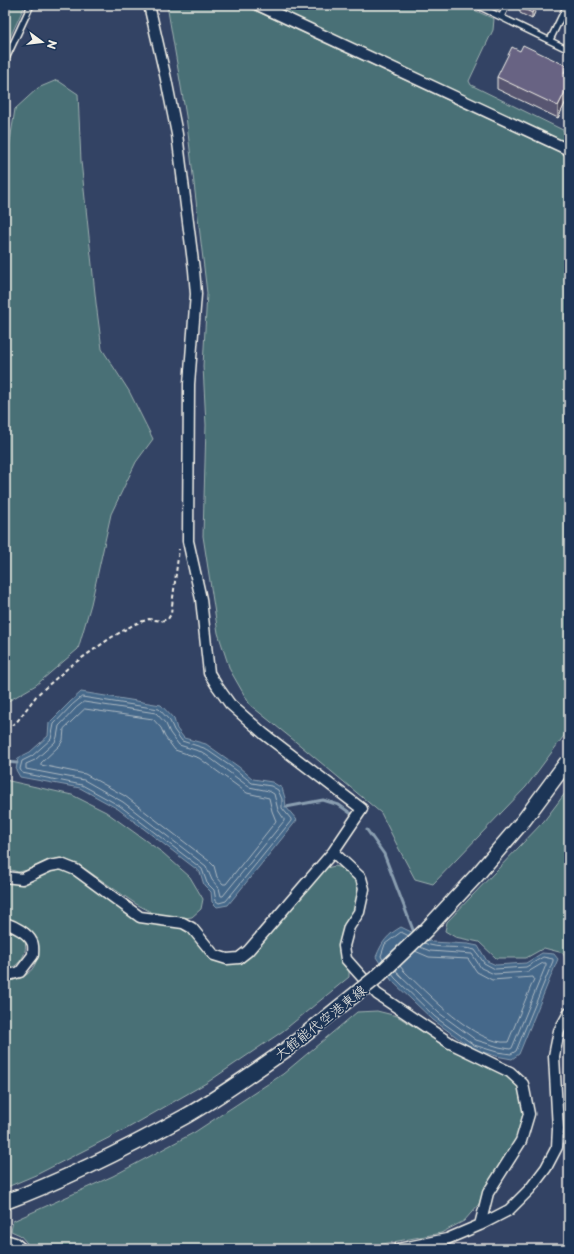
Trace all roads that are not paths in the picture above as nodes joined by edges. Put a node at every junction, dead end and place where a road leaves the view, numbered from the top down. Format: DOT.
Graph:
graph roads {
  1 [pos="31,5"];
  2 [pos="149,5"];
  3 [pos="258,5"];
  4 [pos="476,5"];
  5 [pos="507,5"];
  6 [pos="567,5"];
  7 [pos="501,17"];
  8 [pos="550,40"];
  9 [pos="569,50"];
  10 [pos="5,60"];
  11 [pos="569,150"];
  12 [pos="568,760"];
  13 [pos="333,852"];
  14 [pos="5,877"];
  15 [pos="5,923"];
  16 [pos="5,976"];
  17 [pos="569,1013"];
  18 [pos="5,1202"];
  19 [pos="480,1225"];
  20 [pos="5,1240"];
  21 [pos="22,1249"];
  22 [pos="398,1249"];
  1 -- 10 [label="lane"];
  2 -- 13 [label="street"];
  3 -- 11 [label="street"];
  4 -- 7 [label="lane"];
  5 -- 7 [label="lane"];
  6 -- 8 [label="lane"];
  7 -- 8 [label="lane"];
  8 -- 9 [label="lane"];
  12 -- 18 [label="main road, 大館能代空港東線, bridge"];
  13 -- 14 [label="street"];
  13 -- 19 [label="street"];
  15 -- 16 [label="street"];
  17 -- 19 [label="street"];
  19 -- 22 [label="street"];
  20 -- 21 [label="street"];
}
